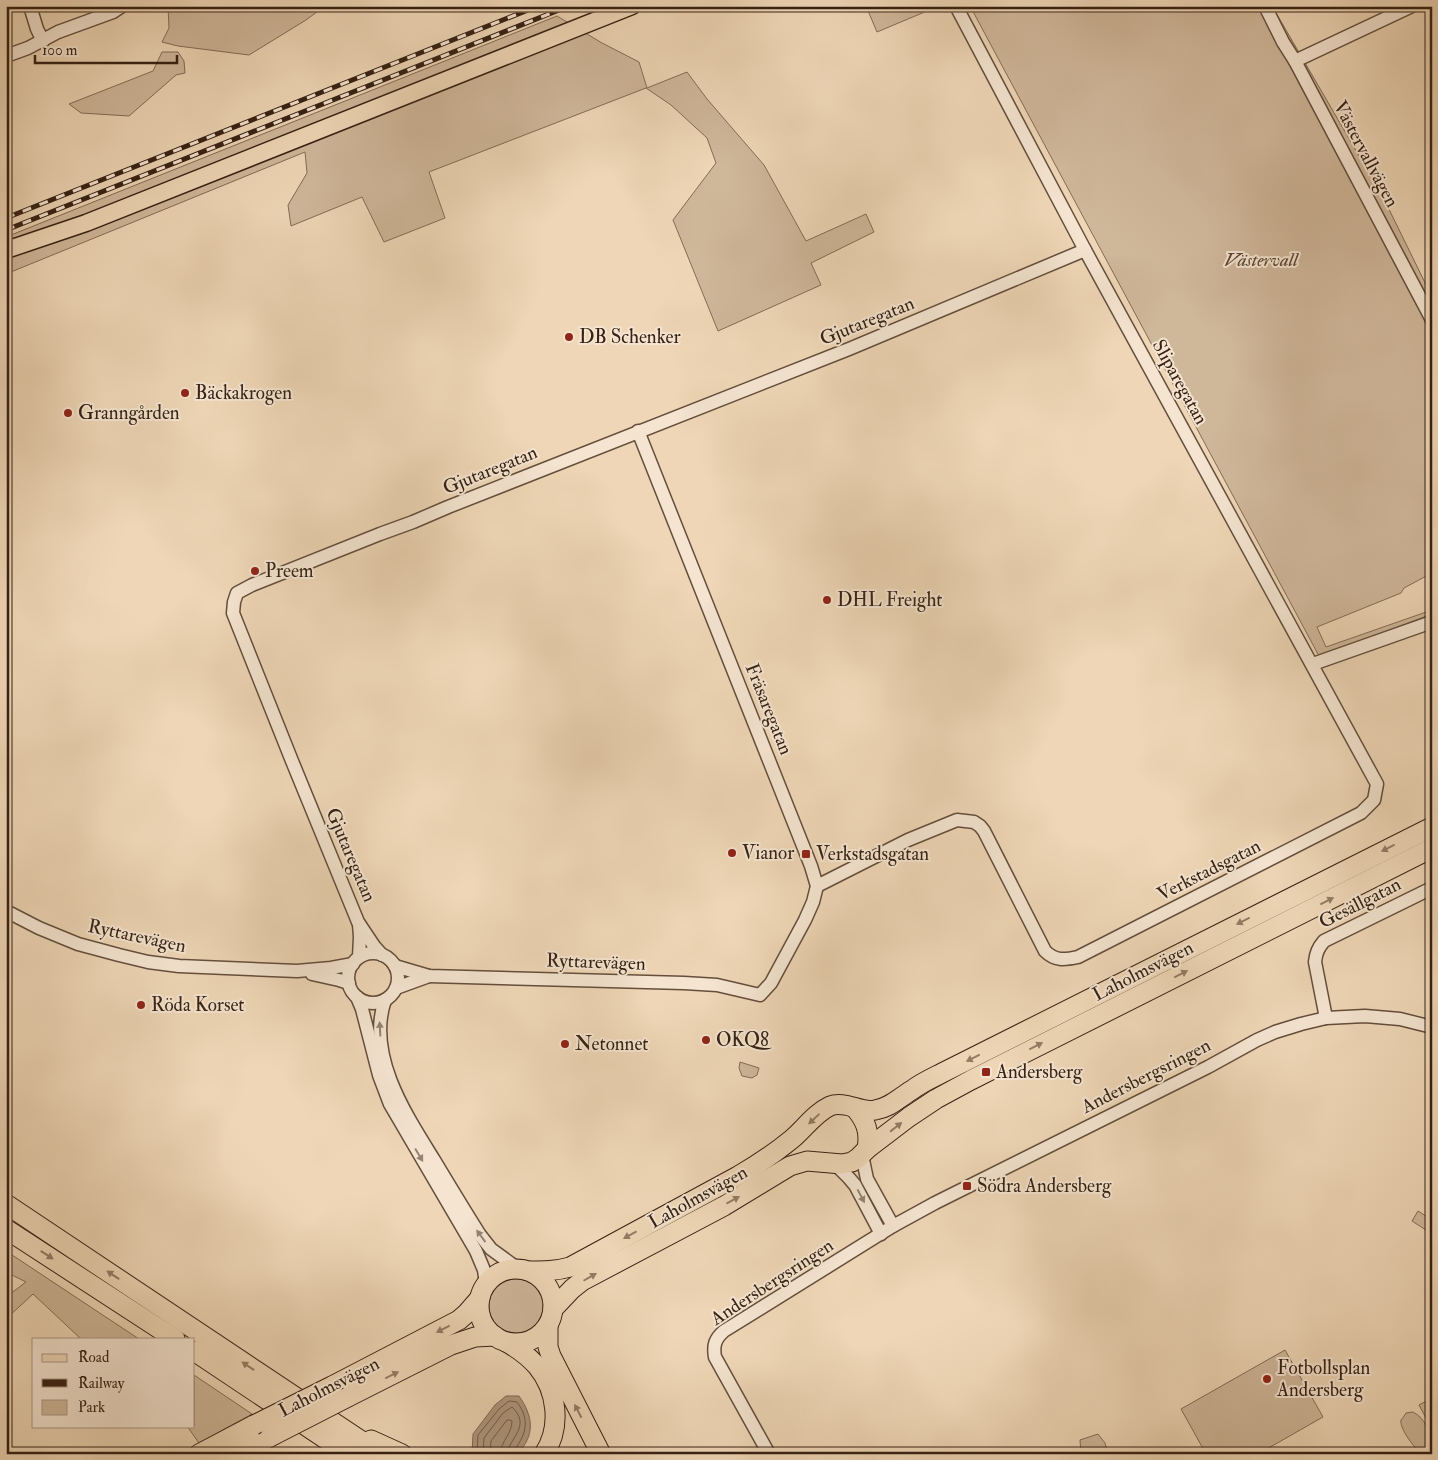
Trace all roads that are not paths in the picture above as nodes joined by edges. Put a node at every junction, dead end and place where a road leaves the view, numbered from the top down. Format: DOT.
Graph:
graph roads {
  1 [pos="30,6"];
  2 [pos="122,6"];
  3 [pos="632,6"];
  4 [pos="956,6"];
  5 [pos="1264,6"];
  6 [pos="1412,6"];
  7 [pos="96,13"];
  8 [pos="43,41"];
  9 [pos="6,56"];
  10 [pos="1295,60"];
  11 [pos="6,250"];
  12 [pos="1086,250"];
  13 [pos="1432,320"];
  14 [pos="638,431"];
  15 [pos="1432,622"];
  16 [pos="1313,664"];
  17 [pos="1432,826"];
  18 [pos="1432,848"];
  19 [pos="817,886"];
  20 [pos="1432,888"];
  21 [pos="6,911"];
  22 [pos="358,922"];
  23 [pos="382,955"];
  24 [pos="356,960"];
  25 [pos="394,966"];
  26 [pos="297,971"];
  27 [pos="429,976"];
  28 [pos="349,984"];
  29 [pos="396,988"];
  30 [pos="357,997"];
  31 [pos="385,1000"];
  32 [pos="1326,1018"];
  33 [pos="1432,1027"];
  34 [pos="855,1108"];
  35 [pos="865,1152"];
  36 [pos="834,1163"];
  37 [pos="6,1204"];
  38 [pos="893,1226"];
  39 [pos="6,1229"];
  40 [pos="881,1234"];
  41 [pos="523,1270"];
  42 [pos="483,1291"];
  43 [pos="550,1317"];
  44 [pos="172,1338"];
  45 [pos="498,1338"];
  46 [pos="195,1353"];
  47 [pos="195,1353"];
  48 [pos="330,1420"];
  49 [pos="200,1454"];
  50 [pos="238,1454"];
  51 [pos="327,1454"];
  52 [pos="348,1454"];
  53 [pos="381,1454"];
  54 [pos="402,1454"];
  55 [pos="544,1454"];
  56 [pos="601,1454"];
  57 [pos="768,1454"];
  1 -- 8 [label="street"];
  2 -- 7 [label="street"];
  3 -- 11 [label="main road"];
  4 -- 12 [label="street, Sliparegatan"];
  5 -- 10 [label="street, Västervallvägen"];
  6 -- 10 [label="street"];
  7 -- 8 [label="street"];
  8 -- 9 [label="street"];
  10 -- 13 [label="street, Västervallvägen"];
  12 -- 14 [label="street, Gjutaregatan"];
  12 -- 16 [label="street, Sliparegatan"];
  14 -- 19 [label="street, Fräsaregatan"];
  14 -- 22 [label="street, Gjutaregatan"];
  15 -- 16 [label="street"];
  16 -- 19 [label="street, Verkstadsgatan"];
  17 -- 34 [label="highway, Laholmsvägen, one-way"];
  35 -- 18 [label="highway, Laholmsvägen, one-way"];
  19 -- 27 [label="street, Ryttarevägen"];
  20 -- 32 [label="street, Gesällgatan"];
  21 -- 26 [label="street, Ryttarevägen"];
  22 -- 23 [label="street, Gjutaregatan"];
  22 -- 24 [label="street, Gjutaregatan"];
  23 -- 24 [label="street, Ryttarevägen"];
  23 -- 25 [label="street, Ryttarevägen"];
  24 -- 26 [label="street, Ryttarevägen"];
  24 -- 28 [label="street"];
  25 -- 27 [label="street, Ryttarevägen"];
  25 -- 29 [label="street"];
  26 -- 28 [label="street, Ryttarevägen"];
  27 -- 29 [label="street, Ryttarevägen"];
  28 -- 30 [label="street"];
  29 -- 31 [label="street, Ryttarevägen"];
  30 -- 31 [label="street"];
  30 -- 42 [label="street, one-way"];
  41 -- 31 [label="street, one-way"];
  32 -- 33 [label="street, Andersbergsringen"];
  32 -- 38 [label="street, Andersbergsringen"];
  34 -- 35 [label="highway"];
  34 -- 41 [label="highway, Laholmsvägen, one-way"];
  35 -- 36 [label="highway, Laholmsvägen"];
  35 -- 38 [label="street"];
  36 -- 40 [label="street, one-way"];
  43 -- 36 [label="highway, Laholmsvägen, one-way"];
  48 -- 37 [label="highway, one-way"];
  38 -- 40 [label="street, Andersbergsringen"];
  39 -- 44 [label="highway, one-way"];
  40 -- 57 [label="street, Andersbergsringen"];
  41 -- 42 [label="highway, Laholmsvägen"];
  41 -- 43 [label="highway"];
  42 -- 45 [label="highway"];
  42 -- 49 [label="highway, Laholmsvägen, one-way, bridge"];
  43 -- 45 [label="highway, Laholmsvägen"];
  56 -- 43 [label="highway, one-way"];
  50 -- 45 [label="highway, Laholmsvägen, one-way, bridge"];
  45 -- 55 [label="highway"];
  46 -- 51 [label="highway"];
  47 -- 52 [label="highway"];
  48 -- 53 [label="highway"];
  48 -- 54 [label="highway"];
}
